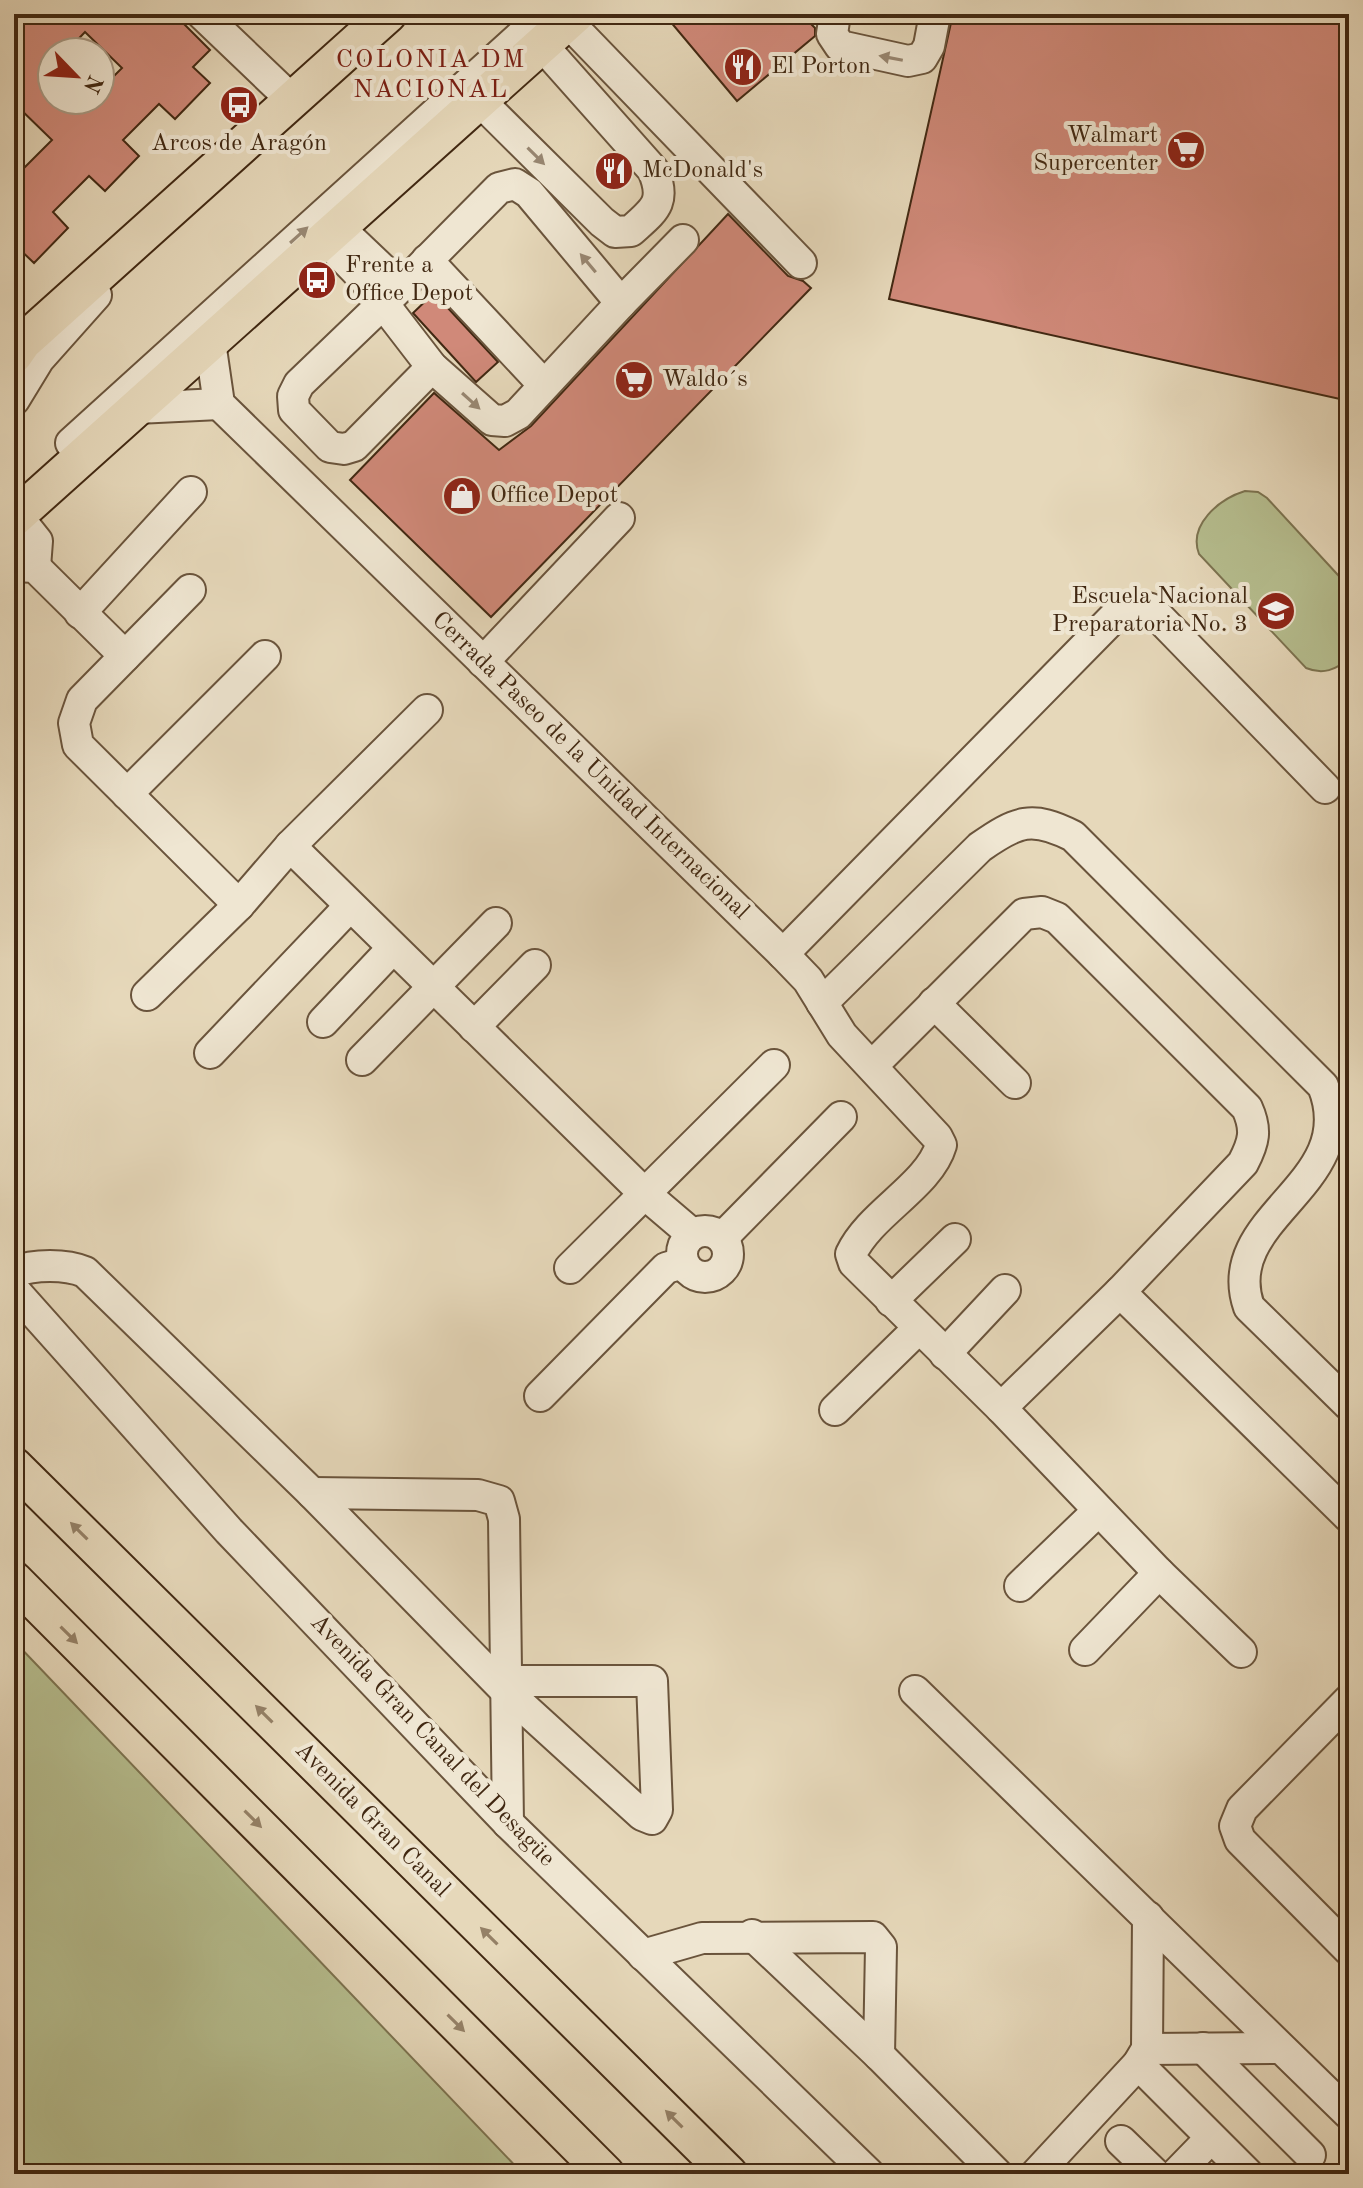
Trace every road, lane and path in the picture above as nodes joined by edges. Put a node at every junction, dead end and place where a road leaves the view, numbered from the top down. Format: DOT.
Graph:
graph roads {
  1 [pos="202,14"];
  2 [pos="388,14"];
  3 [pos="405,14"];
  4 [pos="835,14"];
  5 [pos="935,14"];
  6 [pos="557,23"];
  7 [pos="292,100"];
  8 [pos="480,101"];
  9 [pos="332,234"];
  10 [pos="683,240"];
  11 [pos="427,260"];
  12 [pos="801,263"];
  13 [pos="392,295"];
  14 [pos="621,303"];
  15 [pos="210,342"];
  16 [pos="17,344"];
  17 [pos="432,367"];
  18 [pos="543,384"];
  19 [pos="14,400"];
  20 [pos="219,404"];
  21 [pos="137,408"];
  22 [pos="191,492"];
  23 [pos="15,510"];
  24 [pos="619,518"];
  25 [pos="32,572"];
  26 [pos="190,590"];
  27 [pos="80,613"];
  28 [pos="125,656"];
  29 [pos="265,656"];
  30 [pos="483,662"];
  31 [pos="427,710"];
  32 [pos="1325,788"];
  33 [pos="127,794"];
  34 [pos="290,846"];
  35 [pos="239,905"];
  36 [pos="350,906"];
  37 [pos="496,923"];
  38 [pos="393,948"];
  39 [pos="783,954"];
  40 [pos="535,965"];
  41 [pos="435,987"];
  42 [pos="147,995"];
  43 [pos="822,1003"];
  44 [pos="934,1003"];
  45 [pos="323,1022"];
  46 [pos="474,1027"];
  47 [pos="210,1053"];
  48 [pos="362,1060"];
  49 [pos="774,1065"];
  50 [pos="872,1066"];
  51 [pos="1015,1083"];
  52 [pos="841,1117"];
  53 [pos="645,1194"];
  54 [pos="692,1234"];
  55 [pos="722,1238"];
  56 [pos="955,1239"];
  57 [pos="683,1263"];
  58 [pos="570,1268"];
  59 [pos="14,1272"];
  60 [pos="14,1290"];
  61 [pos="1005,1290"];
  62 [pos="1120,1292"];
  63 [pos="891,1301"];
  64 [pos="919,1328"];
  65 [pos="945,1354"];
  66 [pos="540,1396"];
  67 [pos="1349,1405"];
  68 [pos="1001,1408"];
  69 [pos="835,1410"];
  70 [pos="14,1466"];
  71 [pos="312,1493"];
  72 [pos="1098,1511"];
  73 [pos="1349,1517"];
  74 [pos="1159,1573"];
  75 [pos="14,1580"];
  76 [pos="1020,1586"];
  77 [pos="1085,1650"];
  78 [pos="1241,1652"];
  79 [pos="508,1687"];
  80 [pos="915,1691"];
  81 [pos="1344,1716"];
  82 [pos="508,1823"];
  83 [pos="1148,1917"];
  84 [pos="752,1935"];
  85 [pos="1349,1950"];
  86 [pos="643,1955"];
  87 [pos="1203,2048"];
  88 [pos="1280,2048"];
  89 [pos="879,2055"];
  90 [pos="1142,2057"];
  91 [pos="1349,2114"];
  92 [pos="1211,2138"];
  93 [pos="1121,2141"];
  94 [pos="1310,2155"];
  95 [pos="606,2174"];
  96 [pos="729,2174"];
  97 [pos="869,2174"];
  98 [pos="997,2174"];
  99 [pos="1036,2174"];
  100 [pos="1155,2174"];
  101 [pos="1176,2174"];
  102 [pos="1248,2174"];
  1 -- 7 [label="street"];
  2 -- 7 [label="main road"];
  3 -- 19 [label="street"];
  5 -- 4 [label="street, one-way"];
  6 -- 8 [label="main road"];
  8 -- 6 [label="street, one-way"];
  6 -- 12 [label="street"];
  23 -- 6 [label="street, one-way"];
  7 -- 16 [label="main road"];
  8 -- 9 [label="main road"];
  9 -- 13 [label="street"];
  9 -- 15 [label="main road"];
  10 -- 14 [label="street"];
  11 -- 13 [label="street"];
  14 -- 11 [label="street, one-way"];
  11 -- 18 [label="street"];
  13 -- 17 [label="street"];
  13 -- 17 [label="street"];
  14 -- 18 [label="street"];
  15 -- 20 [label="street"];
  15 -- 21 [label="main road"];
  17 -- 18 [label="street, one-way"];
  20 -- 21 [label="street"];
  20 -- 30 [label="street, Cerrada Paseo de la Unidad Internacional"];
  21 -- 23 [label="main road"];
  22 -- 27 [label="street"];
  23 -- 25 [label="street"];
  24 -- 30 [label="street"];
  25 -- 27 [label="street"];
  26 -- 28 [label="street"];
  27 -- 28 [label="street"];
  28 -- 33 [label="street"];
  29 -- 33 [label="street"];
  30 -- 39 [label="street, Cerrada Paseo de la Unidad Internacional"];
  31 -- 34 [label="street"];
  32 -- 39 [label="street"];
  33 -- 35 [label="street"];
  34 -- 35 [label="street"];
  34 -- 36 [label="street"];
  35 -- 42 [label="street"];
  36 -- 38 [label="street"];
  36 -- 47 [label="street"];
  37 -- 41 [label="street"];
  38 -- 41 [label="street"];
  38 -- 45 [label="street"];
  39 -- 43 [label="street, Cerrada Paseo de la Unidad Internacional"];
  40 -- 46 [label="street"];
  41 -- 46 [label="street"];
  41 -- 48 [label="street"];
  43 -- 50 [label="street, Cerrada Paseo de la Unidad Internacional"];
  43 -- 67 [label="street"];
  44 -- 50 [label="street"];
  44 -- 51 [label="street"];
  44 -- 62 [label="street"];
  46 -- 53 [label="street"];
  49 -- 53 [label="street"];
  50 -- 63 [label="street, Cerrada Paseo de la Unidad Internacional"];
  52 -- 55 [label="street"];
  53 -- 54 [label="street"];
  53 -- 58 [label="street"];
  54 -- 55 [label="street"];
  54 -- 57 [label="street"];
  55 -- 57 [label="street"];
  56 -- 63 [label="street"];
  57 -- 66 [label="street"];
  59 -- 71 [label="street"];
  60 -- 82 [label="street, Avenida Gran Canal del Desagüe"];
  61 -- 65 [label="street"];
  62 -- 68 [label="street"];
  62 -- 73 [label="street"];
  63 -- 64 [label="street"];
  64 -- 65 [label="street"];
  64 -- 69 [label="street"];
  65 -- 68 [label="street"];
  68 -- 72 [label="street"];
  96 -- 70 [label="main road, Avenida Gran Canal, one-way"];
  71 -- 79 [label="street"];
  71 -- 79 [label="street"];
  72 -- 74 [label="street"];
  72 -- 76 [label="street"];
  74 -- 77 [label="street"];
  74 -- 78 [label="street"];
  75 -- 95 [label="main road, one-way"];
  79 -- 79 [label="street"];
  79 -- 82 [label="street"];
  80 -- 83 [label="street"];
  81 -- 85 [label="street"];
  82 -- 86 [label="street, Avenida Gran Canal del Desagüe"];
  83 -- 88 [label="street"];
  83 -- 90 [label="street"];
  84 -- 86 [label="street"];
  84 -- 89 [label="street"];
  84 -- 89 [label="street"];
  86 -- 97 [label="street, Avenida Gran Canal del Desagüe"];
  87 -- 88 [label="street"];
  87 -- 90 [label="street"];
  87 -- 94 [label="street"];
  88 -- 91 [label="street"];
  89 -- 98 [label="street"];
  90 -- 92 [label="street"];
  90 -- 99 [label="street"];
  92 -- 101 [label="street"];
  92 -- 102 [label="street"];
  93 -- 100 [label="street"];
}
